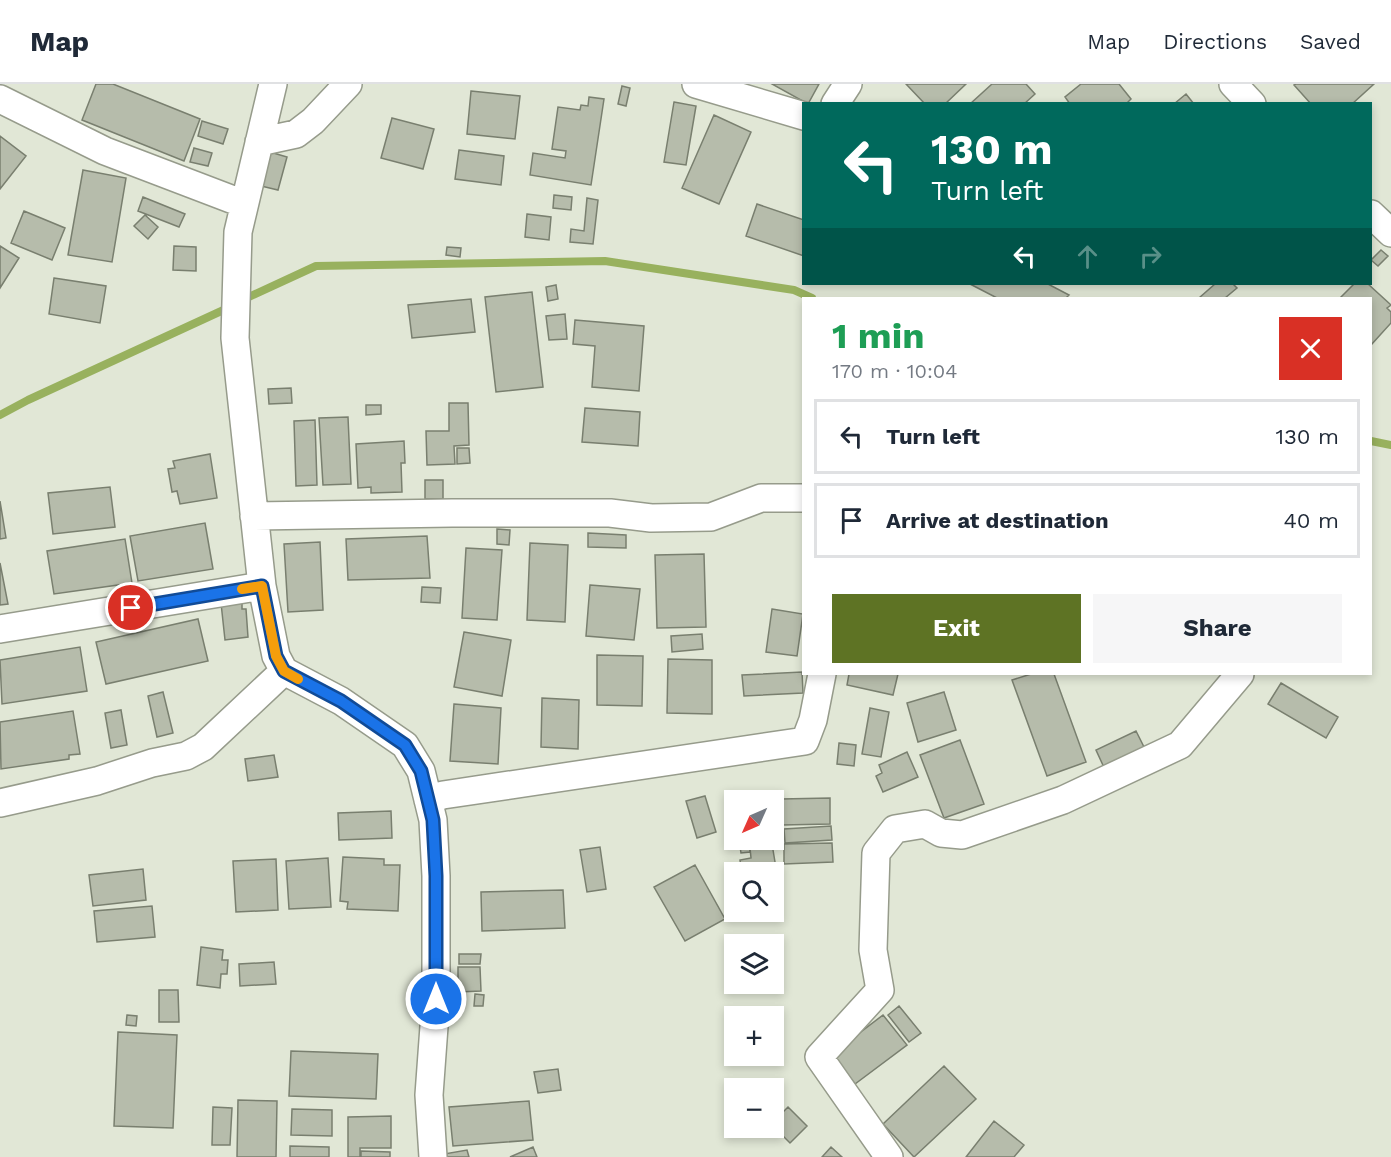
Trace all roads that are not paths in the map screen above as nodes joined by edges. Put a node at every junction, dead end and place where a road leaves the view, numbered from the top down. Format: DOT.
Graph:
graph roads {
  1 [pos="273,84"];
  2 [pos="348,84"];
  3 [pos="696,84"];
  4 [pos="848,84"];
  5 [pos="1233,84"];
  6 [pos="0,99"];
  7 [pos="836,102"];
  8 [pos="1250,102"];
  9 [pos="802,116"];
  10 [pos="259,142"];
  11 [pos="244,204"];
  12 [pos="1372,215"];
  13 [pos="1391,233"];
  14 [pos="802,498"];
  15 [pos="254,516"];
  16 [pos="262,586"];
  17 [pos="0,629"];
  18 [pos="284,671"];
  19 [pos="822,675"];
  20 [pos="1239,675"];
  21 [pos="428,800"];
  22 [pos="0,803"];
  23 [pos="433,1157"];
  24 [pos="889,1157"];
  1 -- 10 [label="street"];
  2 -- 10 [label="street"];
  3 -- 9 [label="street"];
  4 -- 7 [label="street"];
  5 -- 8 [label="street"];
  6 -- 11 [label="street"];
  10 -- 11 [label="street"];
  11 -- 15 [label="street"];
  12 -- 13 [label="street"];
  14 -- 15 [label="street"];
  15 -- 16 [label="street"];
  16 -- 17 [label="street"];
  16 -- 18 [label="street"];
  18 -- 21 [label="street"];
  18 -- 22 [label="street"];
  19 -- 21 [label="street"];
  20 -- 24 [label="street"];
  21 -- 23 [label="street"];
}
